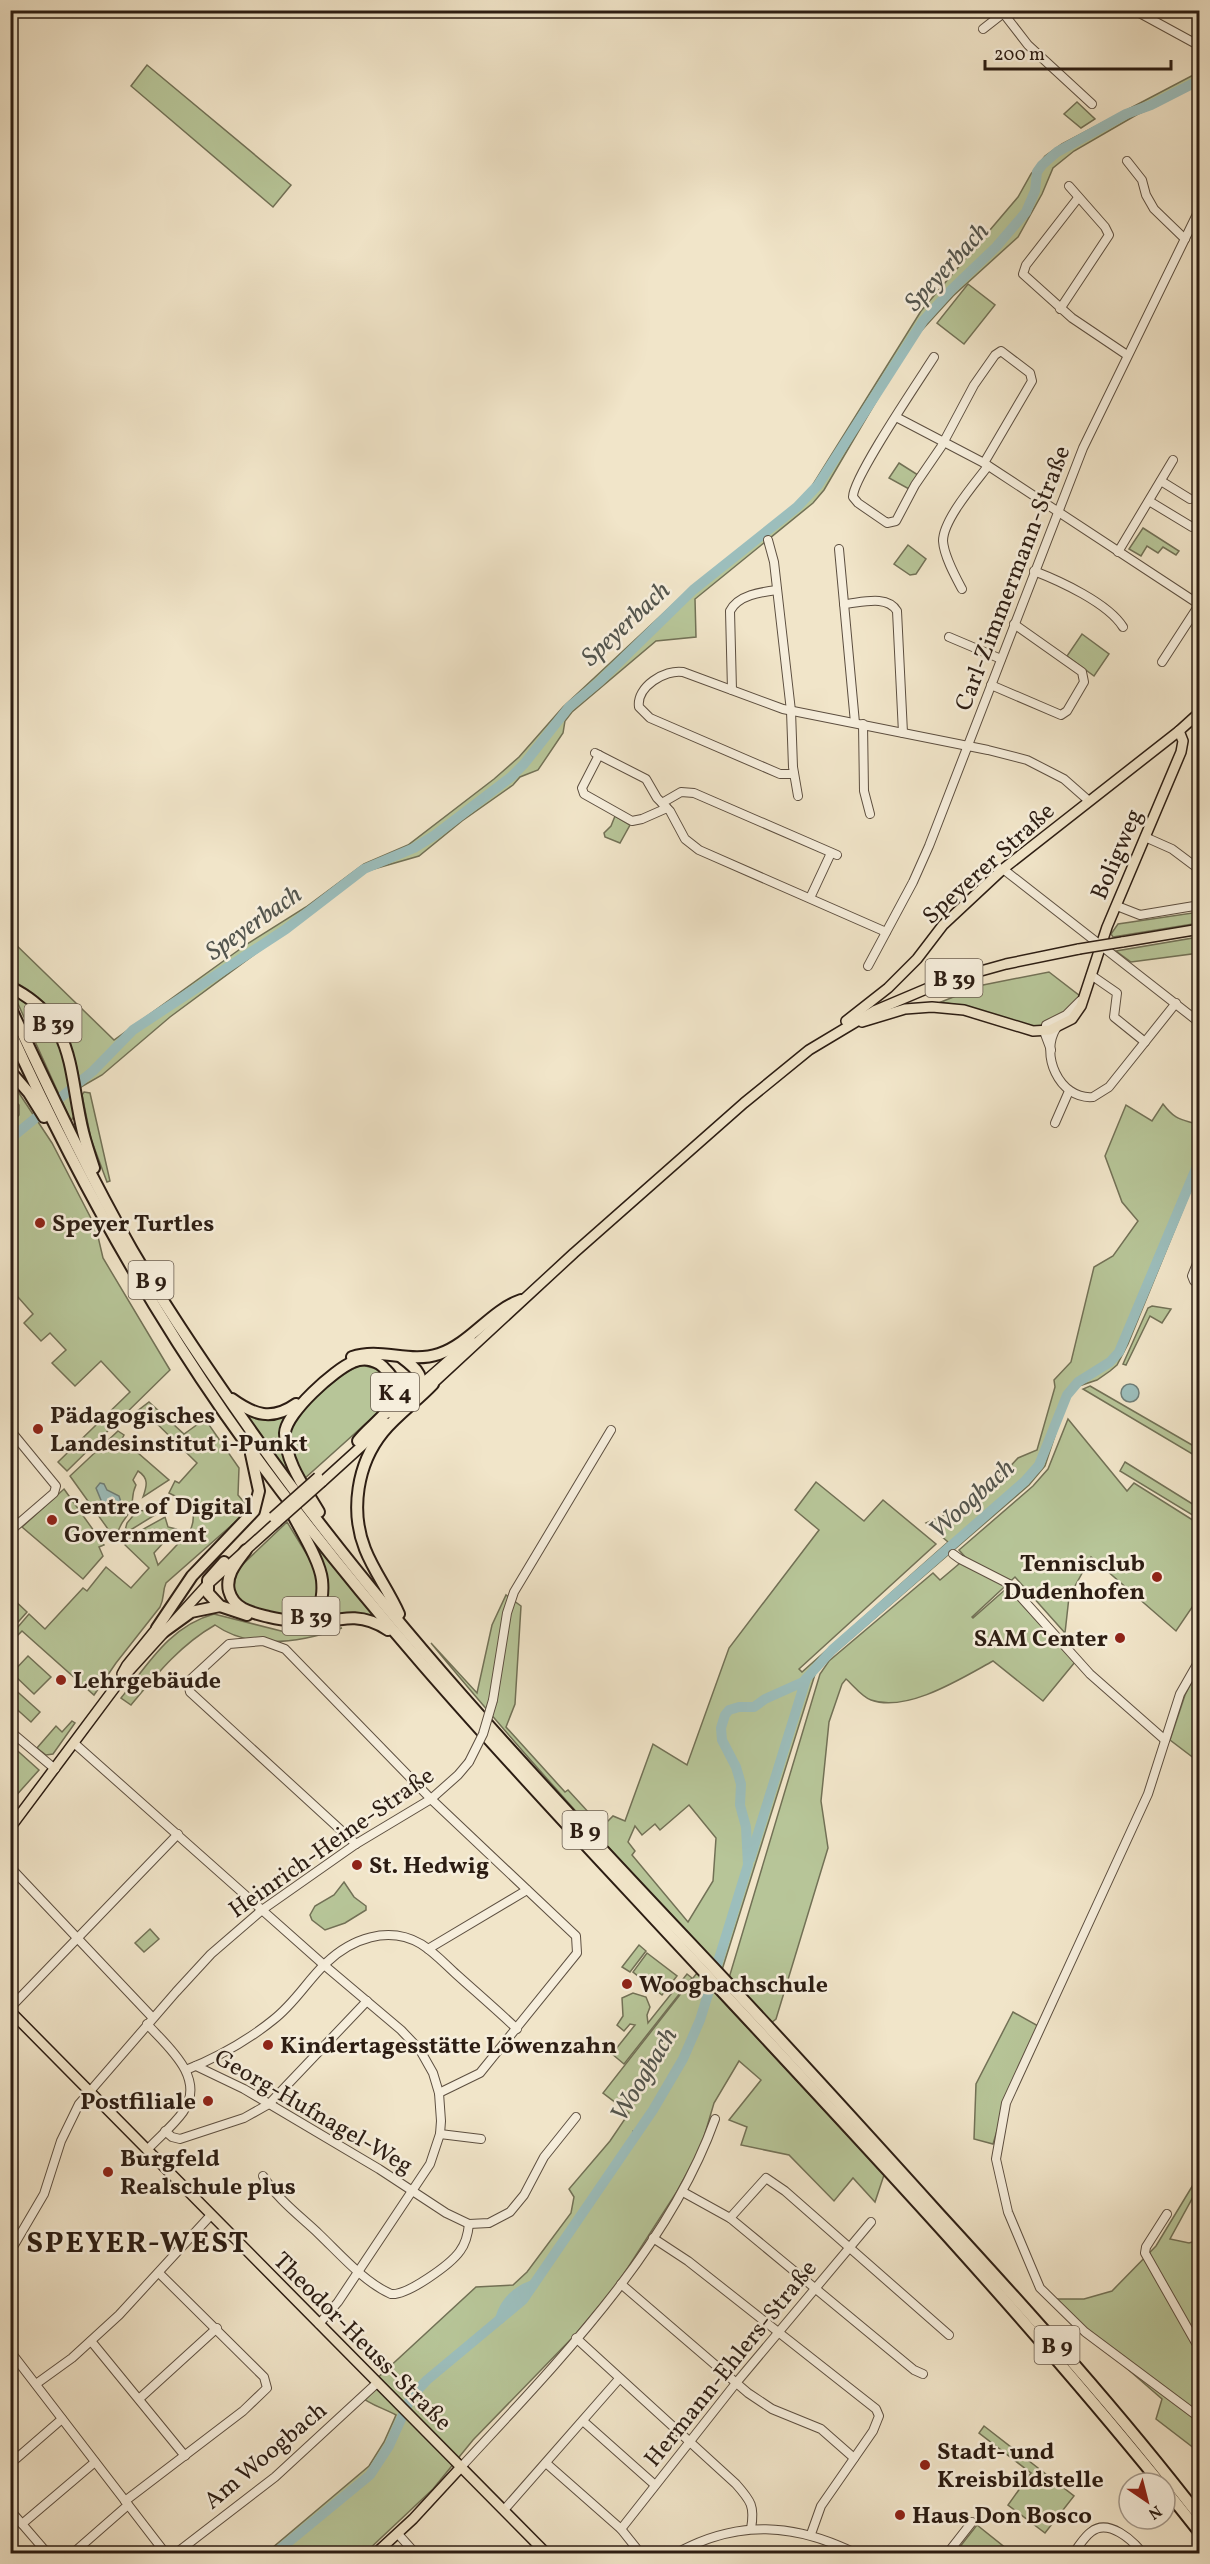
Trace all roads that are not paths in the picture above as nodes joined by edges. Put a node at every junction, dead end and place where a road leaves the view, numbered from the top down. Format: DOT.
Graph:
graph roads {
  1 [pos="1134,10"];
  2 [pos="1006,12"];
  3 [pos="983,29"];
  4 [pos="1200,46"];
  5 [pos="1092,104"];
  6 [pos="1127,161"];
  7 [pos="1069,186"];
  8 [pos="1078,198"];
  9 [pos="1200,208"];
  10 [pos="1185,239"];
  11 [pos="1060,309"];
  12 [pos="1127,355"];
  13 [pos="934,357"];
  14 [pos="896,417"];
  15 [pos="944,441"];
  16 [pos="1173,460"];
  17 [pos="986,465"];
  18 [pos="1161,481"];
  19 [pos="1190,499"];
  20 [pos="1149,501"];
  21 [pos="1057,513"];
  22 [pos="1191,527"];
  23 [pos="768,540"];
  24 [pos="839,549"];
  25 [pos="1118,552"];
  26 [pos="1034,571"];
  27 [pos="962,589"];
  28 [pos="777,590"];
  29 [pos="844,604"];
  30 [pos="1199,605"];
  31 [pos="1014,624"];
  32 [pos="1123,627"];
  33 [pos="949,637"];
  34 [pos="1001,659"];
  35 [pos="1161,662"];
  36 [pos="991,685"];
  37 [pos="732,690"];
  38 [pos="791,711"];
  39 [pos="1200,712"];
  40 [pos="859,723"];
  41 [pos="1179,731"];
  42 [pos="903,733"];
  43 [pos="968,746"];
  44 [pos="794,774"];
  45 [pos="798,796"];
  46 [pos="1089,801"];
  47 [pos="665,805"];
  48 [pos="870,814"];
  49 [pos="1144,837"];
  50 [pos="1003,869"];
  51 [pos="1200,870"];
  52 [pos="810,898"];
  53 [pos="1200,905"];
  54 [pos="1117,906"];
  55 [pos="1200,929"];
  56 [pos="886,932"];
  57 [pos="1100,945"];
  58 [pos="868,966"];
  59 [pos="1091,975"];
  60 [pos="10,987"];
  61 [pos="1084,994"];
  62 [pos="1176,1003"];
  63 [pos="10,1007"];
  64 [pos="1200,1023"];
  65 [pos="1057,1027"];
  66 [pos="10,1031"];
  67 [pos="1044,1031"];
  68 [pos="836,1032"];
  69 [pos="1145,1042"];
  70 [pos="809,1050"];
  71 [pos="1052,1054"];
  72 [pos="10,1071"];
  73 [pos="1069,1091"];
  74 [pos="41,1095"];
  75 [pos="1055,1123"];
  76 [pos="57,1125"];
  77 [pos="72,1162"];
  78 [pos="101,1194"];
  79 [pos="1200,1256"];
  80 [pos="1200,1286"];
  81 [pos="521,1300"];
  82 [pos="476,1337"];
  83 [pos="401,1358"];
  84 [pos="427,1384"];
  85 [pos="226,1395"];
  86 [pos="408,1404"];
  87 [pos="10,1430"];
  88 [pos="611,1430"];
  89 [pos="358,1441"];
  90 [pos="250,1448"];
  91 [pos="320,1479"];
  92 [pos="280,1489"];
  93 [pos="275,1519"];
  94 [pos="10,1531"];
  95 [pos="339,1546"];
  96 [pos="246,1550"];
  97 [pos="953,1554"];
  98 [pos="224,1562"];
  99 [pos="207,1585"];
  100 [pos="220,1606"];
  101 [pos="404,1625"];
  102 [pos="159,1630"];
  103 [pos="400,1638"];
  104 [pos="1200,1659"];
  105 [pos="10,1731"];
  106 [pos="1165,1740"];
  107 [pos="74,1743"];
  108 [pos="55,1769"];
  109 [pos="430,1799"];
  110 [pos="10,1827"];
  111 [pos="178,1834"];
  112 [pos="356,1844"];
  113 [pos="10,1867"];
  114 [pos="528,1890"];
  115 [pos="262,1910"];
  116 [pos="77,1939"];
  117 [pos="428,1949"];
  118 [pos="324,1965"];
  119 [pos="367,2001"];
  120 [pos="10,2010"];
  121 [pos="149,2021"];
  122 [pos="517,2029"];
  123 [pos="196,2066"];
  124 [pos="186,2070"];
  125 [pos="90,2092"];
  126 [pos="439,2093"];
  127 [pos="269,2104"];
  128 [pos="576,2117"];
  129 [pos="715,2119"];
  130 [pos="165,2131"];
  131 [pos="440,2134"];
  132 [pos="481,2139"];
  133 [pos="147,2150"];
  134 [pos="888,2163"];
  135 [pos="263,2176"];
  136 [pos="904,2182"];
  137 [pos="412,2191"];
  138 [pos="683,2192"];
  139 [pos="1167,2214"];
  140 [pos="211,2215"];
  141 [pos="730,2218"];
  142 [pos="871,2222"];
  143 [pos="469,2224"];
  144 [pos="653,2238"];
  145 [pos="850,2247"];
  146 [pos="10,2252"];
  147 [pos="359,2271"];
  148 [pos="159,2273"];
  149 [pos="621,2284"];
  150 [pos="816,2290"];
  151 [pos="319,2324"];
  152 [pos="217,2328"];
  153 [pos="779,2331"];
  154 [pos="949,2335"];
  155 [pos="576,2338"];
  156 [pos="91,2341"];
  157 [pos="1200,2350"];
  158 [pos="10,2351"];
  159 [pos="18,2361"];
  160 [pos="10,2368"];
  161 [pos="923,2374"];
  162 [pos="619,2379"];
  163 [pos="377,2383"];
  164 [pos="736,2383"];
  165 [pos="36,2384"];
  166 [pos="139,2399"];
  167 [pos="1200,2418"];
  168 [pos="62,2419"];
  169 [pos="583,2421"];
  170 [pos="689,2442"];
  171 [pos="185,2456"];
  172 [pos="854,2458"];
  173 [pos="95,2462"];
  174 [pos="546,2463"];
  175 [pos="10,2464"];
  176 [pos="461,2467"];
  177 [pos="1151,2471"];
  178 [pos="654,2485"];
  179 [pos="127,2503"];
  180 [pos="1177,2503"];
  181 [pos="10,2510"];
  182 [pos="504,2510"];
  183 [pos="1200,2517"];
  184 [pos="972,2522"];
  185 [pos="22,2524"];
  186 [pos="621,2529"];
  187 [pos="751,2529"];
  188 [pos="1200,2533"];
  189 [pos="398,2534"];
  190 [pos="811,2534"];
  191 [pos="686,2551"];
  192 [pos="48,2553"];
  193 [pos="72,2553"];
  194 [pos="166,2553"];
  195 [pos="175,2553"];
  196 [pos="375,2553"];
  197 [pos="416,2553"];
  198 [pos="546,2553"];
  199 [pos="641,2553"];
  200 [pos="675,2553"];
  201 [pos="857,2553"];
  202 [pos="947,2553"];
  203 [pos="1073,2553"];
  204 [pos="1143,2553"];
  1 -- 4 [label="street"];
  2 -- 3 [label="street"];
  2 -- 5 [label="street"];
  6 -- 10 [label="street"];
  7 -- 8 [label="street"];
  8 -- 11 [label="street"];
  8 -- 11 [label="street"];
  9 -- 10 [label="street, Carl-Zimmermann-Straße"];
  10 -- 12 [label="street, Carl-Zimmermann-Straße"];
  11 -- 12 [label="street"];
  12 -- 21 [label="street, Carl-Zimmermann-Straße"];
  13 -- 14 [label="street"];
  14 -- 15 [label="street"];
  14 -- 15 [label="street"];
  15 -- 17 [label="street"];
  15 -- 17 [label="street"];
  16 -- 18 [label="street"];
  17 -- 21 [label="street"];
  17 -- 27 [label="street"];
  18 -- 19 [label="street"];
  18 -- 20 [label="street"];
  20 -- 22 [label="street"];
  20 -- 25 [label="street"];
  21 -- 25 [label="street"];
  21 -- 26 [label="street, Carl-Zimmermann-Straße"];
  23 -- 28 [label="street"];
  24 -- 29 [label="street"];
  25 -- 30 [label="street"];
  26 -- 31 [label="street, Carl-Zimmermann-Straße"];
  26 -- 32 [label="street"];
  28 -- 37 [label="street"];
  28 -- 38 [label="street"];
  29 -- 40 [label="street"];
  29 -- 42 [label="street"];
  30 -- 35 [label="street"];
  31 -- 34 [label="street, Carl-Zimmermann-Straße"];
  31 -- 36 [label="street"];
  33 -- 34 [label="street"];
  34 -- 36 [label="street, Carl-Zimmermann-Straße"];
  36 -- 43 [label="street, Carl-Zimmermann-Straße"];
  37 -- 38 [label="street"];
  37 -- 44 [label="street"];
  38 -- 40 [label="street"];
  38 -- 44 [label="street"];
  39 -- 41 [label="main road, Speyerer Straße"];
  40 -- 42 [label="street"];
  40 -- 48 [label="street"];
  41 -- 46 [label="main road, Speyerer Straße"];
  41 -- 49 [label="main road, Boligweg"];
  42 -- 43 [label="street"];
  43 -- 46 [label="street"];
  43 -- 56 [label="street, Carl-Zimmermann-Straße"];
  44 -- 45 [label="street"];
  46 -- 50 [label="main road, Speyerer Straße"];
  47 -- 47 [label="street"];
  47 -- 52 [label="street"];
  47 -- 52 [label="street"];
  49 -- 51 [label="street"];
  49 -- 54 [label="main road, Boligweg"];
  50 -- 57 [label="street"];
  50 -- 70 [label="main road, Speyerer Straße"];
  52 -- 56 [label="street"];
  53 -- 54 [label="street"];
  54 -- 57 [label="main road, Boligweg"];
  55 -- 68 [label="main road, B 39, bridge"];
  56 -- 58 [label="street, Carl-Zimmermann-Straße"];
  57 -- 59 [label="main road, Boligweg"];
  57 -- 62 [label="street"];
  59 -- 61 [label="main road, Boligweg"];
  59 -- 69 [label="street"];
  60 -- 78 [label="highway, B 39"];
  61 -- 65 [label="main road, Boligweg"];
  61 -- 67 [label="street, Boligweg"];
  62 -- 64 [label="street"];
  62 -- 69 [label="street"];
  63 -- 74 [label="highway, B 9"];
  65 -- 67 [label="main road, Boligweg"];
  65 -- 71 [label="street"];
  66 -- 74 [label="highway, B 9"];
  67 -- 68 [label="main road"];
  67 -- 71 [label="street"];
  68 -- 70 [label="main road, B 39"];
  69 -- 73 [label="street"];
  70 -- 81 [label="main road, B 39"];
  71 -- 73 [label="street"];
  72 -- 74 [label="highway, B 39"];
  73 -- 75 [label="street"];
  74 -- 76 [label="highway, B 39"];
  74 -- 76 [label="highway, B 9"];
  76 -- 77 [label="highway, B 39"];
  76 -- 78 [label="highway, B 9"];
  77 -- 90 [label="highway, B 9"];
  78 -- 85 [label="highway, B 9"];
  79 -- 80 [label="street"];
  81 -- 82 [label="highway, B 39"];
  82 -- 83 [label="highway, B 39"];
  82 -- 84 [label="main road, B 39"];
  83 -- 84 [label="highway"];
  83 -- 85 [label="highway, B 39"];
  84 -- 86 [label="highway, B 39"];
  84 -- 89 [label="main road, B 39"];
  84 -- 101 [label="highway, B 39"];
  85 -- 95 [label="highway, B 9"];
  86 -- 91 [label="main road, B 39"];
  87 -- 94 [label="street"];
  88 -- 109 [label="street, Heinrich-Heine-Straße, bridge"];
  89 -- 91 [label="main road, B 39"];
  89 -- 95 [label="highway, K 4"];
  90 -- 92 [label="highway, B 9"];
  90 -- 102 [label="highway"];
  91 -- 93 [label="main road, B 39, bridge"];
  92 -- 96 [label="highway, B 39"];
  92 -- 103 [label="highway, B 9"];
  93 -- 96 [label="main road, B 39"];
  93 -- 98 [label="main road, B 39"];
  95 -- 101 [label="highway, B 9"];
  96 -- 99 [label="main road"];
  97 -- 106 [label="street"];
  98 -- 99 [label="highway"];
  98 -- 102 [label="main road"];
  99 -- 100 [label="highway"];
  99 -- 102 [label="main road"];
  100 -- 102 [label="highway, B 9"];
  100 -- 103 [label="highway, B 9"];
  101 -- 134 [label="highway, B 9"];
  102 -- 107 [label="main road"];
  103 -- 134 [label="highway, B 9"];
  104 -- 106 [label="street"];
  105 -- 108 [label="street"];
  106 -- 167 [label="street"];
  107 -- 108 [label="main road"];
  107 -- 111 [label="street"];
  108 -- 110 [label="main road"];
  109 -- 112 [label="street, Heinrich-Heine-Straße"];
  109 -- 112 [label="street"];
  109 -- 114 [label="street"];
  111 -- 115 [label="street"];
  111 -- 116 [label="street"];
  112 -- 115 [label="street, Heinrich-Heine-Straße"];
  113 -- 116 [label="street"];
  114 -- 117 [label="street"];
  114 -- 122 [label="street"];
  115 -- 118 [label="street"];
  115 -- 121 [label="street, Heinrich-Heine-Straße"];
  116 -- 120 [label="street"];
  116 -- 121 [label="street"];
  117 -- 118 [label="street"];
  117 -- 122 [label="street"];
  118 -- 119 [label="street"];
  118 -- 123 [label="street"];
  119 -- 126 [label="street"];
  119 -- 127 [label="street"];
  120 -- 125 [label="main road, Theodor-Heuss-Straße"];
  121 -- 124 [label="street"];
  121 -- 125 [label="street, Heinrich-Heine-Straße"];
  122 -- 126 [label="street"];
  123 -- 124 [label="street"];
  123 -- 127 [label="street, Georg-Hufnagel-Weg"];
  124 -- 130 [label="street"];
  125 -- 133 [label="main road, Theodor-Heuss-Straße"];
  125 -- 146 [label="street, Heinrich-Heine-Straße"];
  126 -- 131 [label="street"];
  127 -- 130 [label="street"];
  127 -- 137 [label="street, Georg-Hufnagel-Weg"];
  128 -- 143 [label="street"];
  129 -- 138 [label="street"];
  130 -- 133 [label="street"];
  131 -- 132 [label="street"];
  131 -- 137 [label="street"];
  133 -- 140 [label="main road, Theodor-Heuss-Straße"];
  134 -- 136 [label="highway, B 9"];
  135 -- 147 [label="street"];
  136 -- 177 [label="highway, B 9"];
  136 -- 183 [label="highway, B 9"];
  137 -- 143 [label="street, Georg-Hufnagel-Weg"];
  137 -- 147 [label="street"];
  138 -- 141 [label="street"];
  138 -- 144 [label="street"];
  139 -- 157 [label="street"];
  140 -- 148 [label="street"];
  140 -- 151 [label="main road, Theodor-Heuss-Straße"];
  141 -- 145 [label="street"];
  141 -- 150 [label="street"];
  142 -- 145 [label="street, Hermann-Ehlers-Straße"];
  143 -- 147 [label="street"];
  144 -- 149 [label="street"];
  144 -- 153 [label="street"];
  145 -- 150 [label="street, Hermann-Ehlers-Straße"];
  145 -- 154 [label="street"];
  147 -- 151 [label="street"];
  148 -- 152 [label="street"];
  148 -- 156 [label="street"];
  149 -- 155 [label="street"];
  149 -- 164 [label="street"];
  150 -- 153 [label="street, Hermann-Ehlers-Straße"];
  150 -- 161 [label="street"];
  151 -- 163 [label="main road, Theodor-Heuss-Straße"];
  152 -- 166 [label="street"];
  152 -- 171 [label="street"];
  153 -- 164 [label="street, Hermann-Ehlers-Straße"];
  153 -- 172 [label="street"];
  155 -- 162 [label="street"];
  155 -- 176 [label="street"];
  156 -- 165 [label="street"];
  156 -- 166 [label="street"];
  158 -- 159 [label="street"];
  159 -- 160 [label="street"];
  159 -- 165 [label="street"];
  162 -- 169 [label="street"];
  162 -- 170 [label="street"];
  163 -- 176 [label="main road, Theodor-Heuss-Straße"];
  163 -- 195 [label="street, Am Woogbach"];
  164 -- 170 [label="street, Hermann-Ehlers-Straße"];
  164 -- 172 [label="street"];
  165 -- 168 [label="street"];
  166 -- 171 [label="street"];
  168 -- 173 [label="street"];
  168 -- 175 [label="street"];
  169 -- 174 [label="street"];
  169 -- 178 [label="street"];
  170 -- 178 [label="street, Hermann-Ehlers-Straße"];
  170 -- 187 [label="street"];
  171 -- 179 [label="street"];
  172 -- 190 [label="street"];
  173 -- 179 [label="street"];
  173 -- 185 [label="street"];
  174 -- 182 [label="street"];
  174 -- 186 [label="street"];
  176 -- 182 [label="main road, Theodor-Heuss-Straße"];
  176 -- 189 [label="main road"];
  178 -- 186 [label="street, Hermann-Ehlers-Straße"];
  179 -- 193 [label="street"];
  179 -- 194 [label="street"];
  180 -- 188 [label="highway"];
  181 -- 185 [label="street"];
  182 -- 198 [label="main road, Theodor-Heuss-Straße"];
  184 -- 202 [label="street"];
  185 -- 192 [label="street"];
  186 -- 199 [label="street"];
  187 -- 190 [label="street"];
  187 -- 191 [label="street"];
  189 -- 196 [label="main road"];
  189 -- 197 [label="street"];
  190 -- 201 [label="street"];
  191 -- 200 [label="street"];
  203 -- 204 [label="street"];
}
